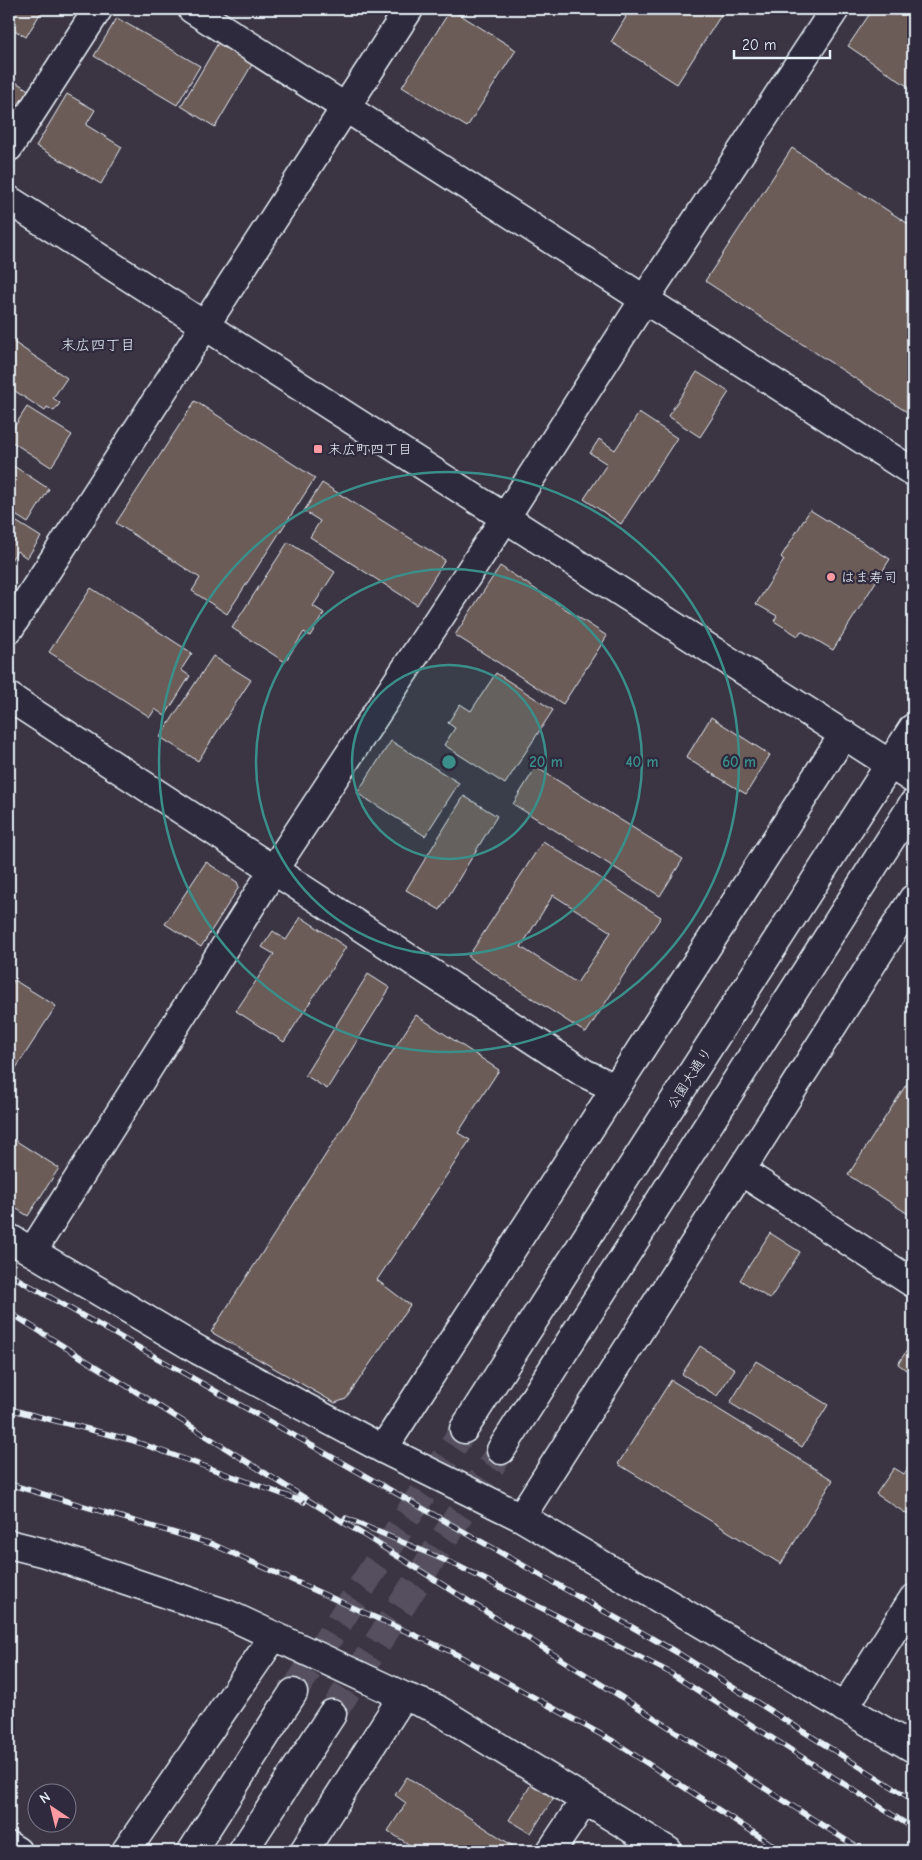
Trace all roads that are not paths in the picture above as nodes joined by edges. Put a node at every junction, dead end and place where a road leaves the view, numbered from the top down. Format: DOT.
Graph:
graph roads {
  1 [pos="98,9"];
  2 [pos="192,9"];
  3 [pos="409,9"];
  4 [pos="835,9"];
  5 [pos="345,107"];
  6 [pos="9,147"];
  7 [pos="9,200"];
  8 [pos="644,300"];
  9 [pos="205,326"];
  10 [pos="913,472"];
  11 [pos="506,518"];
  12 [pos="9,629"];
  13 [pos="9,697"];
  14 [pos="913,728"];
  15 [pos="844,734"];
  16 [pos="891,764"];
  17 [pos="913,779"];
  18 [pos="913,804"];
  19 [pos="274,869"];
  20 [pos="913,899"];
  21 [pos="615,1088"];
  22 [pos="741,1171"];
  23 [pos="9,1238"];
  24 [pos="32,1252"];
  25 [pos="913,1283"];
  26 [pos="464,1429"];
  27 [pos="383,1449"];
  28 [pos="501,1450"];
  29 [pos="521,1517"];
  30 [pos="9,1544"];
  31 [pos="913,1599"];
  32 [pos="274,1636"];
  33 [pos="293,1693"];
  34 [pos="403,1696"];
  35 [pos="844,1708"];
  36 [pos="332,1714"];
  37 [pos="913,1748"];
  38 [pos="585,1800"];
  39 [pos="9,1846"];
  40 [pos="17,1851"];
  41 [pos="126,1851"];
  42 [pos="192,1851"];
  43 [pos="243,1851"];
  44 [pos="304,1851"];
  45 [pos="551,1851"];
  46 [pos="668,1851"];
  1 -- 6 [label="street"];
  2 -- 5 [label="street"];
  3 -- 5 [label="street"];
  4 -- 8 [label="street"];
  5 -- 8 [label="street"];
  5 -- 9 [label="street"];
  7 -- 9 [label="street"];
  8 -- 10 [label="street"];
  8 -- 11 [label="street"];
  9 -- 11 [label="street"];
  9 -- 12 [label="street"];
  11 -- 15 [label="street"];
  11 -- 19 [label="street"];
  13 -- 19 [label="street"];
  14 -- 16 [label="street, 公園大通り"];
  15 -- 16 [label="street"];
  15 -- 21 [label="street"];
  16 -- 17 [label="street"];
  16 -- 26 [label="street, 公園大通り"];
  18 -- 28 [label="street"];
  19 -- 21 [label="street"];
  19 -- 24 [label="street"];
  20 -- 22 [label="street"];
  21 -- 27 [label="street"];
  22 -- 25 [label="street"];
  22 -- 29 [label="street"];
  23 -- 24 [label="street"];
  24 -- 27 [label="street"];
  27 -- 29 [label="street"];
  29 -- 35 [label="street"];
  30 -- 32 [label="street"];
  31 -- 35 [label="street"];
  32 -- 34 [label="street"];
  32 -- 41 [label="street"];
  33 -- 42 [label="street"];
  34 -- 38 [label="street"];
  34 -- 44 [label="street"];
  35 -- 37 [label="street"];
  36 -- 43 [label="street"];
  38 -- 45 [label="street"];
  38 -- 46 [label="street"];
  39 -- 40 [label="street"];
}
